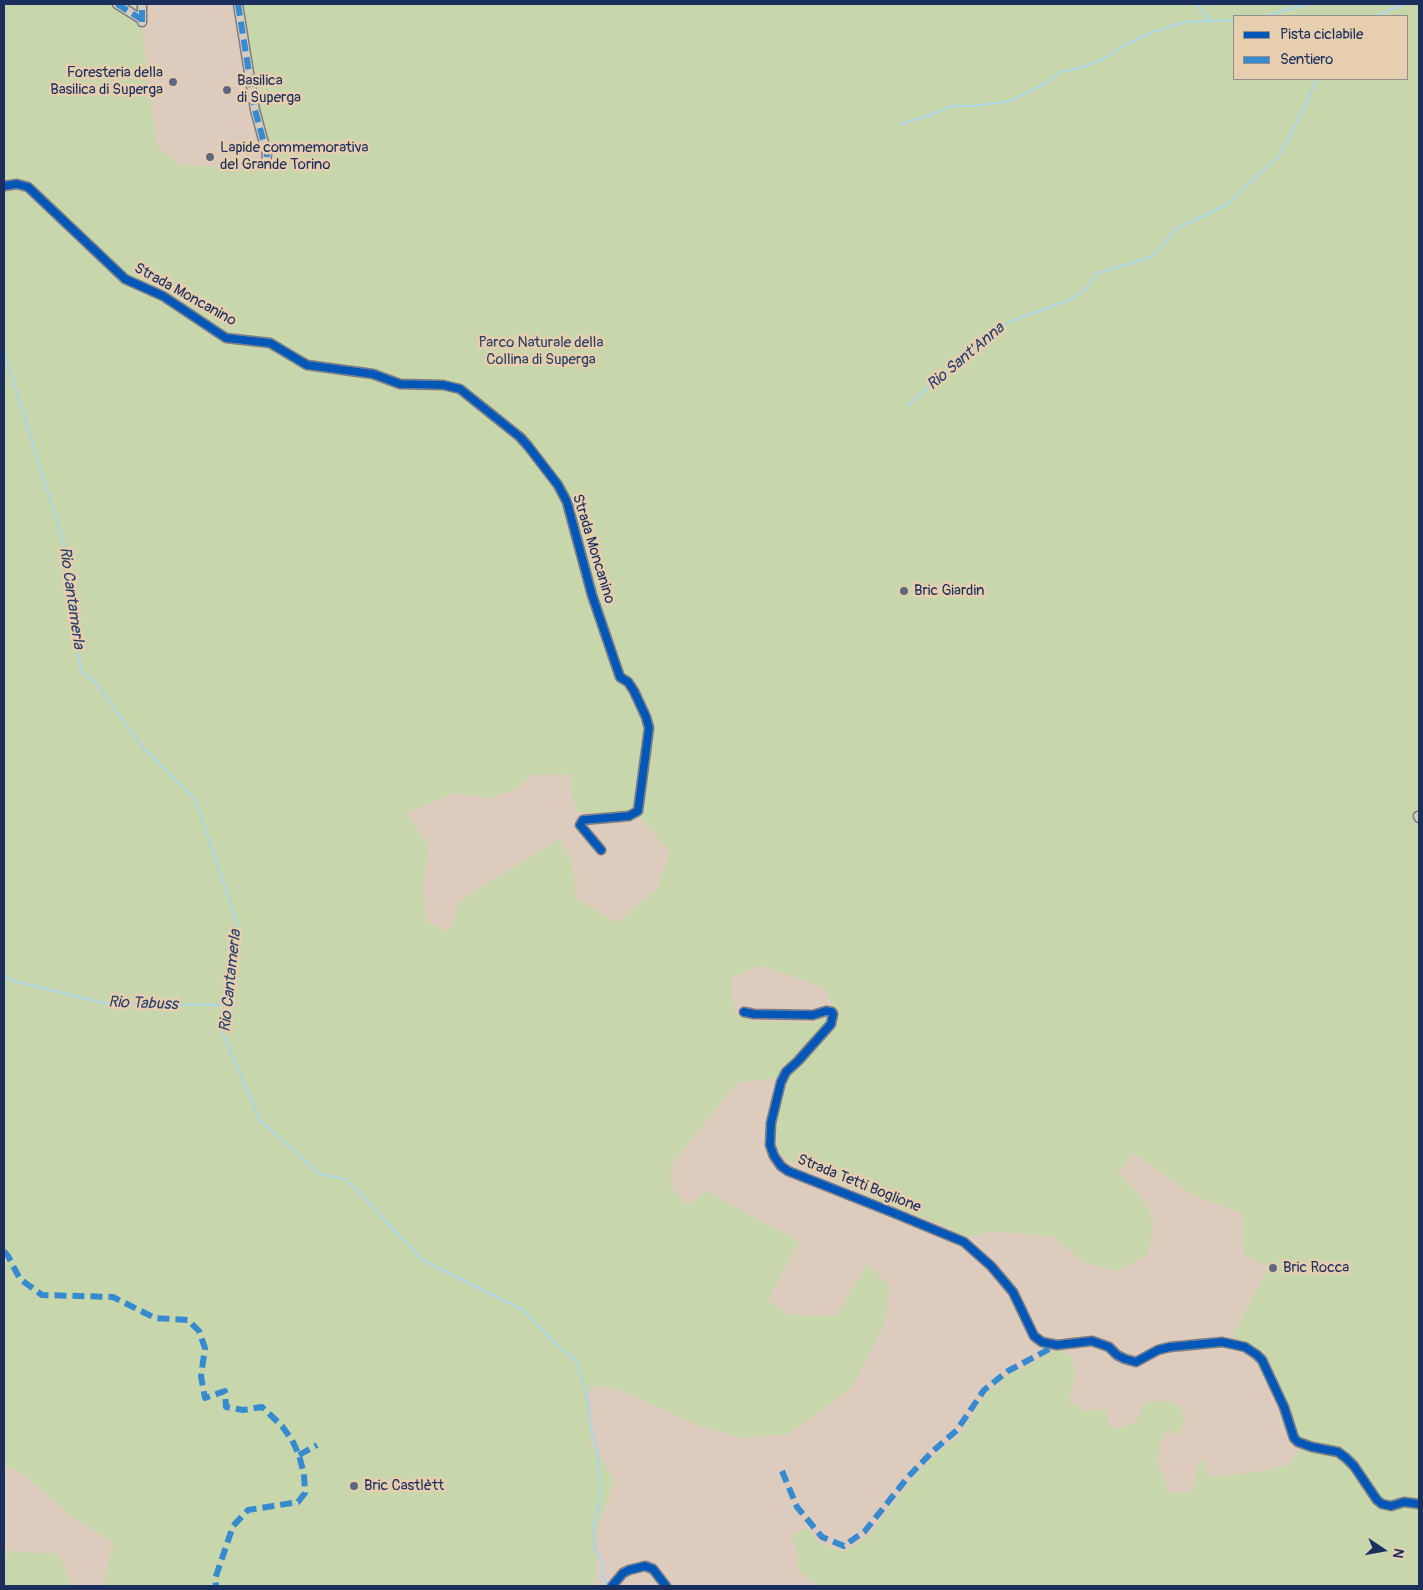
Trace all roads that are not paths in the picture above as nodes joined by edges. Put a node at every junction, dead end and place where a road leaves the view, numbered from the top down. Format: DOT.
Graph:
graph roads {
  1 [pos="117,4"];
  2 [pos="142,4"];
  3 [pos="238,4"];
  4 [pos="266,164"];
  5 [pos="4,186"];
  6 [pos="601,850"];
  7 [pos="744,1012"];
  8 [pos="1419,1504"];
  9 [pos="613,1585"];
  10 [pos="666,1586"];
  1 -- 2 [label="street"];
  3 -- 4 [label="street"];
  5 -- 6 [label="street, Strada Moncanino"];
  7 -- 8 [label="street, Strada Tetti Boglione"];
  9 -- 10 [label="street"];
}
